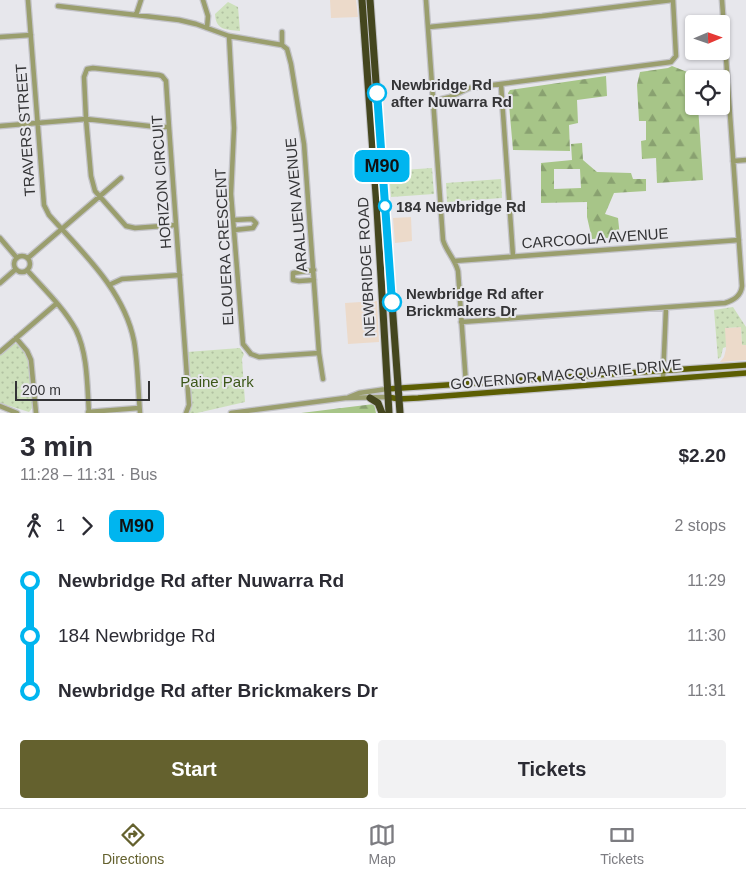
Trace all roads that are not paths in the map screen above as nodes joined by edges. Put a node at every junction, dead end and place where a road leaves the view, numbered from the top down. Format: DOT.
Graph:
graph roads {
  1 [pos="28,0"];
  2 [pos="141,0"];
  3 [pos="203,0"];
  4 [pos="362,0"];
  5 [pos="370,0"];
  6 [pos="426,0"];
  7 [pos="673,0"];
  8 [pos="722,0"];
  9 [pos="58,6"];
  10 [pos="136,15"];
  11 [pos="429,27"];
  12 [pos="207,28"];
  13 [pos="282,32"];
  14 [pos="30,34"];
  15 [pos="229,36"];
  16 [pos="0,37"];
  17 [pos="282,44"];
  18 [pos="501,84"];
  19 [pos="434,101"];
  20 [pos="86,119"];
  21 [pos="37,122"];
  22 [pos="0,126"];
  23 [pos="169,127"];
  24 [pos="746,160"];
  25 [pos="733,161"];
  26 [pos="121,178"];
  27 [pos="100,197"];
  28 [pos="233,220"];
  29 [pos="176,225"];
  30 [pos="62,230"];
  31 [pos="234,230"];
  32 [pos="0,238"];
  33 [pos="739,240"];
  34 [pos="513,256"];
  35 [pos="17,258"];
  36 [pos="28,258"];
  37 [pos="454,261"];
  38 [pos="16,269"];
  39 [pos="28,270"];
  40 [pos="314,270"];
  41 [pos="180,275"];
  42 [pos="314,280"];
  43 [pos="0,283"];
  44 [pos="109,285"];
  45 [pos="56,304"];
  46 [pos="666,308"];
  47 [pos="461,322"];
  48 [pos="16,338"];
  49 [pos="0,352"];
  50 [pos="319,353"];
  51 [pos="746,364"];
  52 [pos="664,370"];
  53 [pos="746,373"];
  54 [pos="663,378"];
  55 [pos="323,380"];
  56 [pos="466,384"];
  57 [pos="398,388"];
  58 [pos="388,393"];
  59 [pos="345,398"];
  60 [pos="370,398"];
  61 [pos="399,399"];
  62 [pos="0,406"];
  63 [pos="140,411"];
  64 [pos="89,412"];
  65 [pos="17,413"];
  66 [pos="36,413"];
  67 [pos="186,413"];
  68 [pos="232,413"];
  69 [pos="382,413"];
  70 [pos="389,413"];
  71 [pos="400,413"];
  1 -- 14 [label="street, TRAVERS STREET"];
  2 -- 10 [label="street"];
  3 -- 12 [label="street"];
  4 -- 58 [label="highway, NEWBRIDGE ROAD"];
  5 -- 57 [label="highway, NEWBRIDGE ROAD"];
  6 -- 11 [label="street"];
  7 -- 11 [label="street"];
  7 -- 18 [label="street"];
  8 -- 25 [label="street"];
  9 -- 10 [label="street"];
  10 -- 12 [label="street"];
  11 -- 19 [label="street"];
  12 -- 15 [label="street"];
  13 -- 17 [label="street, ARALUEN AVENUE"];
  14 -- 16 [label="street"];
  14 -- 21 [label="street, TRAVERS STREET"];
  15 -- 17 [label="street"];
  15 -- 28 [label="street, ELOUERA CRESCENT"];
  17 -- 40 [label="street, ARALUEN AVENUE"];
  18 -- 19 [label="street"];
  18 -- 34 [label="street"];
  19 -- 37 [label="street"];
  20 -- 21 [label="street"];
  20 -- 23 [label="street"];
  20 -- 23 [label="street, HORIZON CIRCUIT"];
  20 -- 27 [label="street"];
  21 -- 22 [label="street"];
  21 -- 30 [label="street, TRAVERS STREET"];
  23 -- 29 [label="street, HORIZON CIRCUIT"];
  24 -- 25 [label="street"];
  25 -- 33 [label="street"];
  26 -- 27 [label="street"];
  27 -- 29 [label="street"];
  27 -- 30 [label="street"];
  28 -- 31 [label="street, ELOUERA CRESCENT"];
  28 -- 31 [label="street"];
  29 -- 41 [label="street, HORIZON CIRCUIT"];
  30 -- 36 [label="street"];
  30 -- 44 [label="street, TRAVERS STREET"];
  31 -- 50 [label="street, ELOUERA CRESCENT"];
  32 -- 35 [label="street"];
  33 -- 34 [label="street, CARCOOLA AVENUE"];
  33 -- 46 [label="street"];
  34 -- 37 [label="street, CARCOOLA AVENUE"];
  35 -- 36 [label="street"];
  35 -- 38 [label="street"];
  36 -- 39 [label="street"];
  37 -- 47 [label="street"];
  38 -- 39 [label="street"];
  38 -- 43 [label="street"];
  39 -- 45 [label="street"];
  40 -- 42 [label="street, ARALUEN AVENUE"];
  40 -- 42 [label="street"];
  41 -- 44 [label="street"];
  41 -- 67 [label="street, HORIZON CIRCUIT"];
  42 -- 50 [label="street, ARALUEN AVENUE"];
  44 -- 63 [label="street, TRAVERS STREET"];
  45 -- 48 [label="street"];
  45 -- 64 [label="street"];
  46 -- 47 [label="street"];
  46 -- 52 [label="street"];
  47 -- 56 [label="street"];
  48 -- 49 [label="street"];
  48 -- 66 [label="street"];
  50 -- 55 [label="street, ARALUEN AVENUE"];
  51 -- 52 [label="main road, GOVERNOR MACQUARIE DRIVE"];
  52 -- 54 [label="street"];
  52 -- 56 [label="main road, GOVERNOR MACQUARIE DRIVE"];
  53 -- 54 [label="main road, GOVERNOR MACQUARIE DRIVE"];
  54 -- 61 [label="main road, GOVERNOR MACQUARIE DRIVE"];
  56 -- 57 [label="main road, GOVERNOR MACQUARIE DRIVE"];
  57 -- 58 [label="main road, GOVERNOR MACQUARIE DRIVE"];
  57 -- 61 [label="highway, NEWBRIDGE ROAD"];
  58 -- 59 [label="street"];
  58 -- 60 [label="street"];
  58 -- 61 [label="main road, GOVERNOR MACQUARIE DRIVE"];
  58 -- 70 [label="highway, NEWBRIDGE ROAD"];
  59 -- 60 [label="street"];
  59 -- 68 [label="street"];
  60 -- 69 [label="highway"];
  61 -- 71 [label="highway, NEWBRIDGE ROAD"];
  62 -- 65 [label="street"];
  63 -- 64 [label="street"];
}
